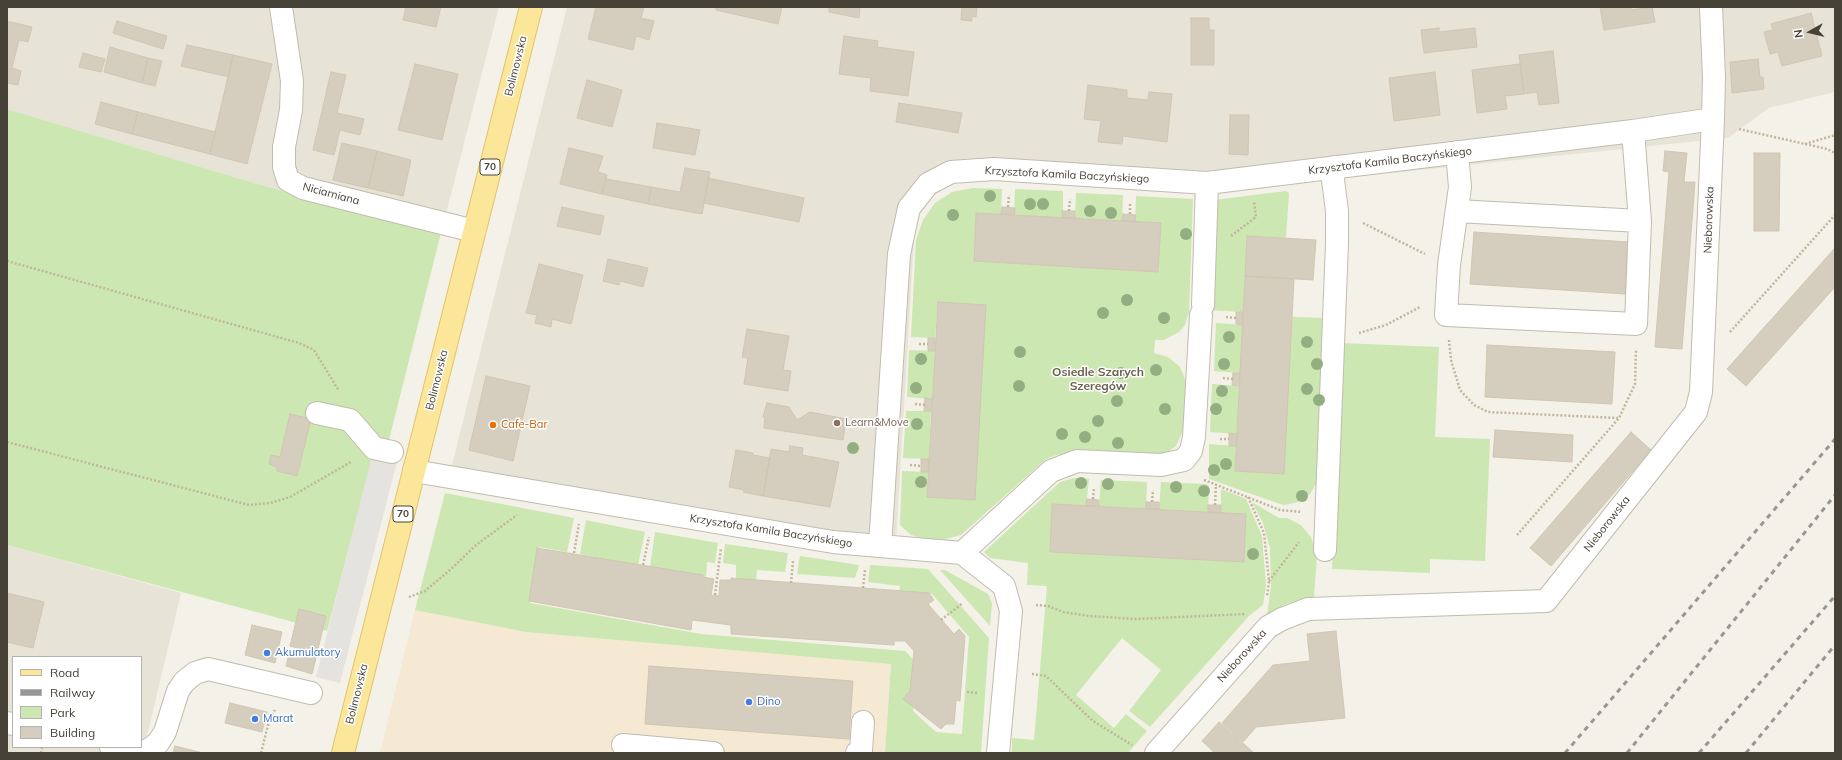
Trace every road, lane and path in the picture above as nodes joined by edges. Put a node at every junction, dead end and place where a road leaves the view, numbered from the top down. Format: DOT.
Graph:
graph roads {
  1 [pos="281,7"];
  2 [pos="531,7"];
  3 [pos="1711,7"];
  4 [pos="1713,119"];
  5 [pos="1633,131"];
  6 [pos="1835,135"];
  7 [pos="1805,144"];
  8 [pos="1458,152"];
  9 [pos="1835,153"];
  10 [pos="1334,168"];
  11 [pos="1207,184"];
  12 [pos="1254,196"];
  13 [pos="1337,211"];
  14 [pos="1457,211"];
  15 [pos="1835,214"];
  16 [pos="1640,221"];
  17 [pos="474,230"];
  18 [pos="1226,239"];
  19 [pos="7,261"];
  20 [pos="1449,265"];
  21 [pos="1447,294"];
  22 [pos="1446,315"];
  23 [pos="1636,324"];
  24 [pos="1334,340"];
  25 [pos="1703,350"];
  26 [pos="317,412"];
  27 [pos="1619,418"];
  28 [pos="350,420"];
  29 [pos="7,442"];
  30 [pos="370,443"];
  31 [pos="392,452"];
  32 [pos="414,471"];
  33 [pos="1204,480"];
  34 [pos="1216,484"];
  35 [pos="1248,498"];
  36 [pos="1215,505"];
  37 [pos="518,515"];
  38 [pos="1326,515"];
  39 [pos="579,523"];
  40 [pos="1517,535"];
  41 [pos="649,536"];
  42 [pos="721,546"];
  43 [pos="880,546"];
  44 [pos="1325,550"];
  45 [pos="574,553"];
  46 [pos="962,553"];
  47 [pos="793,557"];
  48 [pos="643,565"];
  49 [pos="865,568"];
  50 [pos="1268,581"];
  51 [pos="790,583"];
  52 [pos="863,588"];
  53 [pos="715,596"];
  54 [pos="408,597"];
  55 [pos="963,602"];
  56 [pos="1009,603"];
  57 [pos="941,620"];
  58 [pos="1266,621"];
  59 [pos="1006,672"];
  60 [pos="282,686"];
  61 [pos="311,693"];
  62 [pos="863,722"];
  63 [pos="623,745"];
  64 [pos="124,751"];
  65 [pos="1146,751"];
  66 [pos="261,753"];
  67 [pos="343,753"];
  68 [pos="713,753"];
  69 [pos="857,753"];
  70 [pos="998,753"];
  1 -- 17 [label="street, Niciarniana"];
  2 -- 17 [label="main road, Bolimowska / 70"];
  3 -- 4 [label="street, Nieborowska"];
  4 -- 5 [label="street, Krzysztofa Kamila Baczyńskiego"];
  4 -- 7 [label="path"];
  4 -- 25 [label="street, Nieborowska"];
  5 -- 8 [label="street, Krzysztofa Kamila Baczyńskiego"];
  5 -- 16 [label="street"];
  6 -- 7 [label="path"];
  7 -- 9 [label="path"];
  8 -- 10 [label="street, Krzysztofa Kamila Baczyńskiego"];
  8 -- 14 [label="street"];
  10 -- 11 [label="street, Krzysztofa Kamila Baczyńskiego"];
  10 -- 13 [label="street"];
  11 -- 43 [label="street, Krzysztofa Kamila Baczyńskiego"];
  11 -- 46 [label="street"];
  12 -- 18 [label="path"];
  13 -- 20 [label="path"];
  13 -- 24 [label="street"];
  14 -- 16 [label="street"];
  14 -- 20 [label="street"];
  15 -- 25 [label="path"];
  16 -- 23 [label="street"];
  17 -- 32 [label="main road, Bolimowska / 70"];
  19 -- 28 [label="path"];
  20 -- 21 [label="street"];
  21 -- 22 [label="street"];
  21 -- 24 [label="path"];
  22 -- 23 [label="street"];
  22 -- 27 [label="path"];
  23 -- 27 [label="path"];
  24 -- 38 [label="street"];
  25 -- 58 [label="street, Nieborowska"];
  26 -- 28 [label="street"];
  27 -- 40 [label="path"];
  28 -- 30 [label="street"];
  29 -- 30 [label="path"];
  30 -- 31 [label="street"];
  32 -- 43 [label="street, Krzysztofa Kamila Baczyńskiego"];
  32 -- 67 [label="main road, Bolimowska / 70"];
  33 -- 34 [label="path"];
  34 -- 35 [label="path"];
  34 -- 36 [label="path"];
  35 -- 38 [label="path"];
  35 -- 50 [label="path"];
  37 -- 54 [label="path"];
  38 -- 44 [label="street"];
  38 -- 50 [label="path"];
  39 -- 45 [label="path"];
  41 -- 48 [label="path"];
  42 -- 53 [label="path"];
  43 -- 46 [label="street"];
  46 -- 56 [label="street"];
  47 -- 51 [label="path"];
  49 -- 52 [label="path"];
  50 -- 58 [label="path"];
  55 -- 57 [label="path"];
  56 -- 58 [label="path"];
  56 -- 59 [label="street"];
  58 -- 65 [label="street, Nieborowska"];
  59 -- 65 [label="path"];
  59 -- 70 [label="street"];
  60 -- 61 [label="street"];
  60 -- 64 [label="street"];
  60 -- 66 [label="path"];
  62 -- 69 [label="street"];
  63 -- 68 [label="street"];
}
